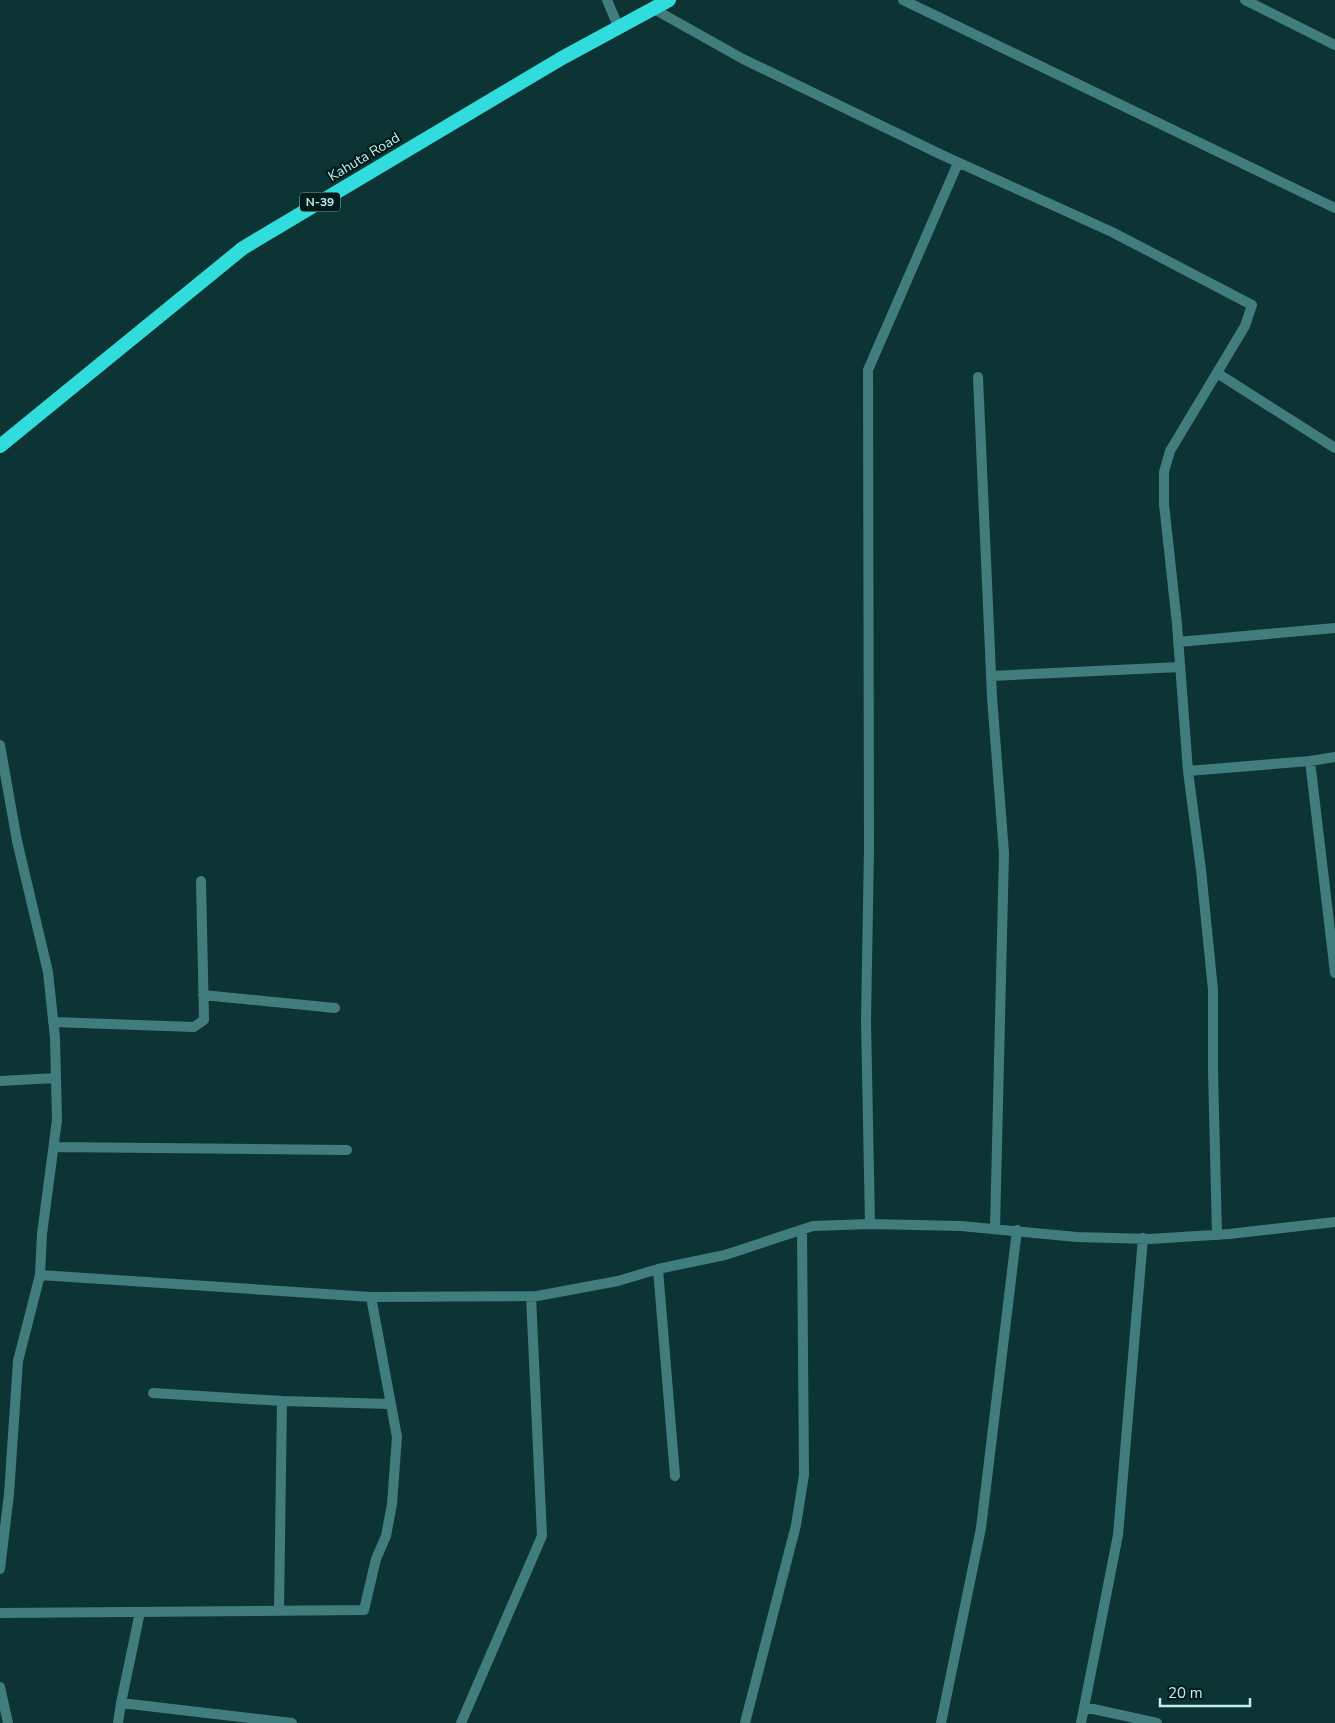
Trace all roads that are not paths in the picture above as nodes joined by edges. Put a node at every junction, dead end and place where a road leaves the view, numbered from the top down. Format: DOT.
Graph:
graph roads {
  1 [pos="607,0"];
  2 [pos="669,0"];
  3 [pos="903,0"];
  4 [pos="1245,0"];
  5 [pos="652,8"];
  6 [pos="618,26"];
  7 [pos="1335,46"];
  8 [pos="958,163"];
  9 [pos="1335,208"];
  10 [pos="1217,373"];
  11 [pos="978,377"];
  12 [pos="0,446"];
  13 [pos="1335,448"];
  14 [pos="1335,628"];
  15 [pos="1178,642"];
  16 [pos="1180,667"];
  17 [pos="991,676"];
  18 [pos="0,744"];
  19 [pos="1335,757"];
  20 [pos="1310,761"];
  21 [pos="1188,771"];
  22 [pos="201,881"];
  23 [pos="1335,973"];
  24 [pos="204,995"];
  25 [pos="336,1008"];
  26 [pos="53,1022"];
  27 [pos="56,1078"];
  28 [pos="0,1081"];
  29 [pos="54,1147"];
  30 [pos="347,1150"];
  31 [pos="1335,1222"];
  32 [pos="870,1224"];
  33 [pos="995,1228"];
  34 [pos="802,1230"];
  35 [pos="1017,1230"];
  36 [pos="1217,1235"];
  37 [pos="1143,1238"];
  38 [pos="658,1269"];
  39 [pos="40,1274"];
  40 [pos="531,1296"];
  41 [pos="371,1297"];
  42 [pos="153,1394"];
  43 [pos="282,1401"];
  44 [pos="391,1404"];
  45 [pos="675,1476"];
  46 [pos="0,1569"];
  47 [pos="279,1611"];
  48 [pos="140,1612"];
  49 [pos="0,1613"];
  50 [pos="0,1687"];
  51 [pos="121,1703"];
  52 [pos="1084,1707"];
  53 [pos="8,1723"];
  54 [pos="118,1723"];
  55 [pos="292,1723"];
  56 [pos="462,1723"];
  57 [pos="745,1723"];
  58 [pos="941,1723"];
  59 [pos="1080,1723"];
  60 [pos="1157,1723"];
  1 -- 6 [label="street"];
  2 -- 5 [label="highway, Kahuta Road / N-39"];
  3 -- 9 [label="street"];
  4 -- 7 [label="street"];
  5 -- 6 [label="highway, Kahuta Road / N-39"];
  5 -- 8 [label="street"];
  6 -- 12 [label="highway, Kahuta Road / N-39"];
  8 -- 10 [label="street"];
  8 -- 32 [label="street"];
  10 -- 13 [label="street"];
  10 -- 15 [label="street"];
  11 -- 17 [label="street"];
  14 -- 15 [label="street"];
  15 -- 16 [label="street"];
  16 -- 17 [label="street"];
  16 -- 21 [label="street"];
  17 -- 33 [label="street"];
  18 -- 26 [label="street"];
  19 -- 20 [label="street"];
  20 -- 21 [label="street"];
  20 -- 23 [label="street"];
  21 -- 36 [label="street"];
  22 -- 24 [label="street"];
  24 -- 25 [label="street"];
  24 -- 26 [label="street"];
  26 -- 27 [label="street"];
  27 -- 28 [label="street"];
  27 -- 29 [label="street"];
  29 -- 30 [label="street"];
  29 -- 39 [label="street"];
  31 -- 36 [label="street"];
  32 -- 33 [label="street"];
  32 -- 34 [label="street"];
  33 -- 35 [label="street"];
  34 -- 38 [label="street"];
  34 -- 57 [label="street"];
  35 -- 37 [label="street"];
  35 -- 58 [label="street"];
  36 -- 37 [label="street"];
  37 -- 52 [label="street"];
  38 -- 40 [label="street"];
  38 -- 45 [label="street"];
  39 -- 41 [label="street"];
  39 -- 46 [label="street"];
  40 -- 41 [label="street"];
  40 -- 56 [label="street"];
  41 -- 44 [label="street"];
  42 -- 43 [label="street"];
  43 -- 44 [label="street"];
  43 -- 47 [label="street"];
  44 -- 47 [label="street"];
  47 -- 48 [label="street"];
  48 -- 49 [label="street"];
  48 -- 51 [label="street"];
  50 -- 53 [label="street"];
  51 -- 54 [label="street"];
  51 -- 55 [label="street"];
  52 -- 59 [label="street"];
  52 -- 60 [label="street"];
}
